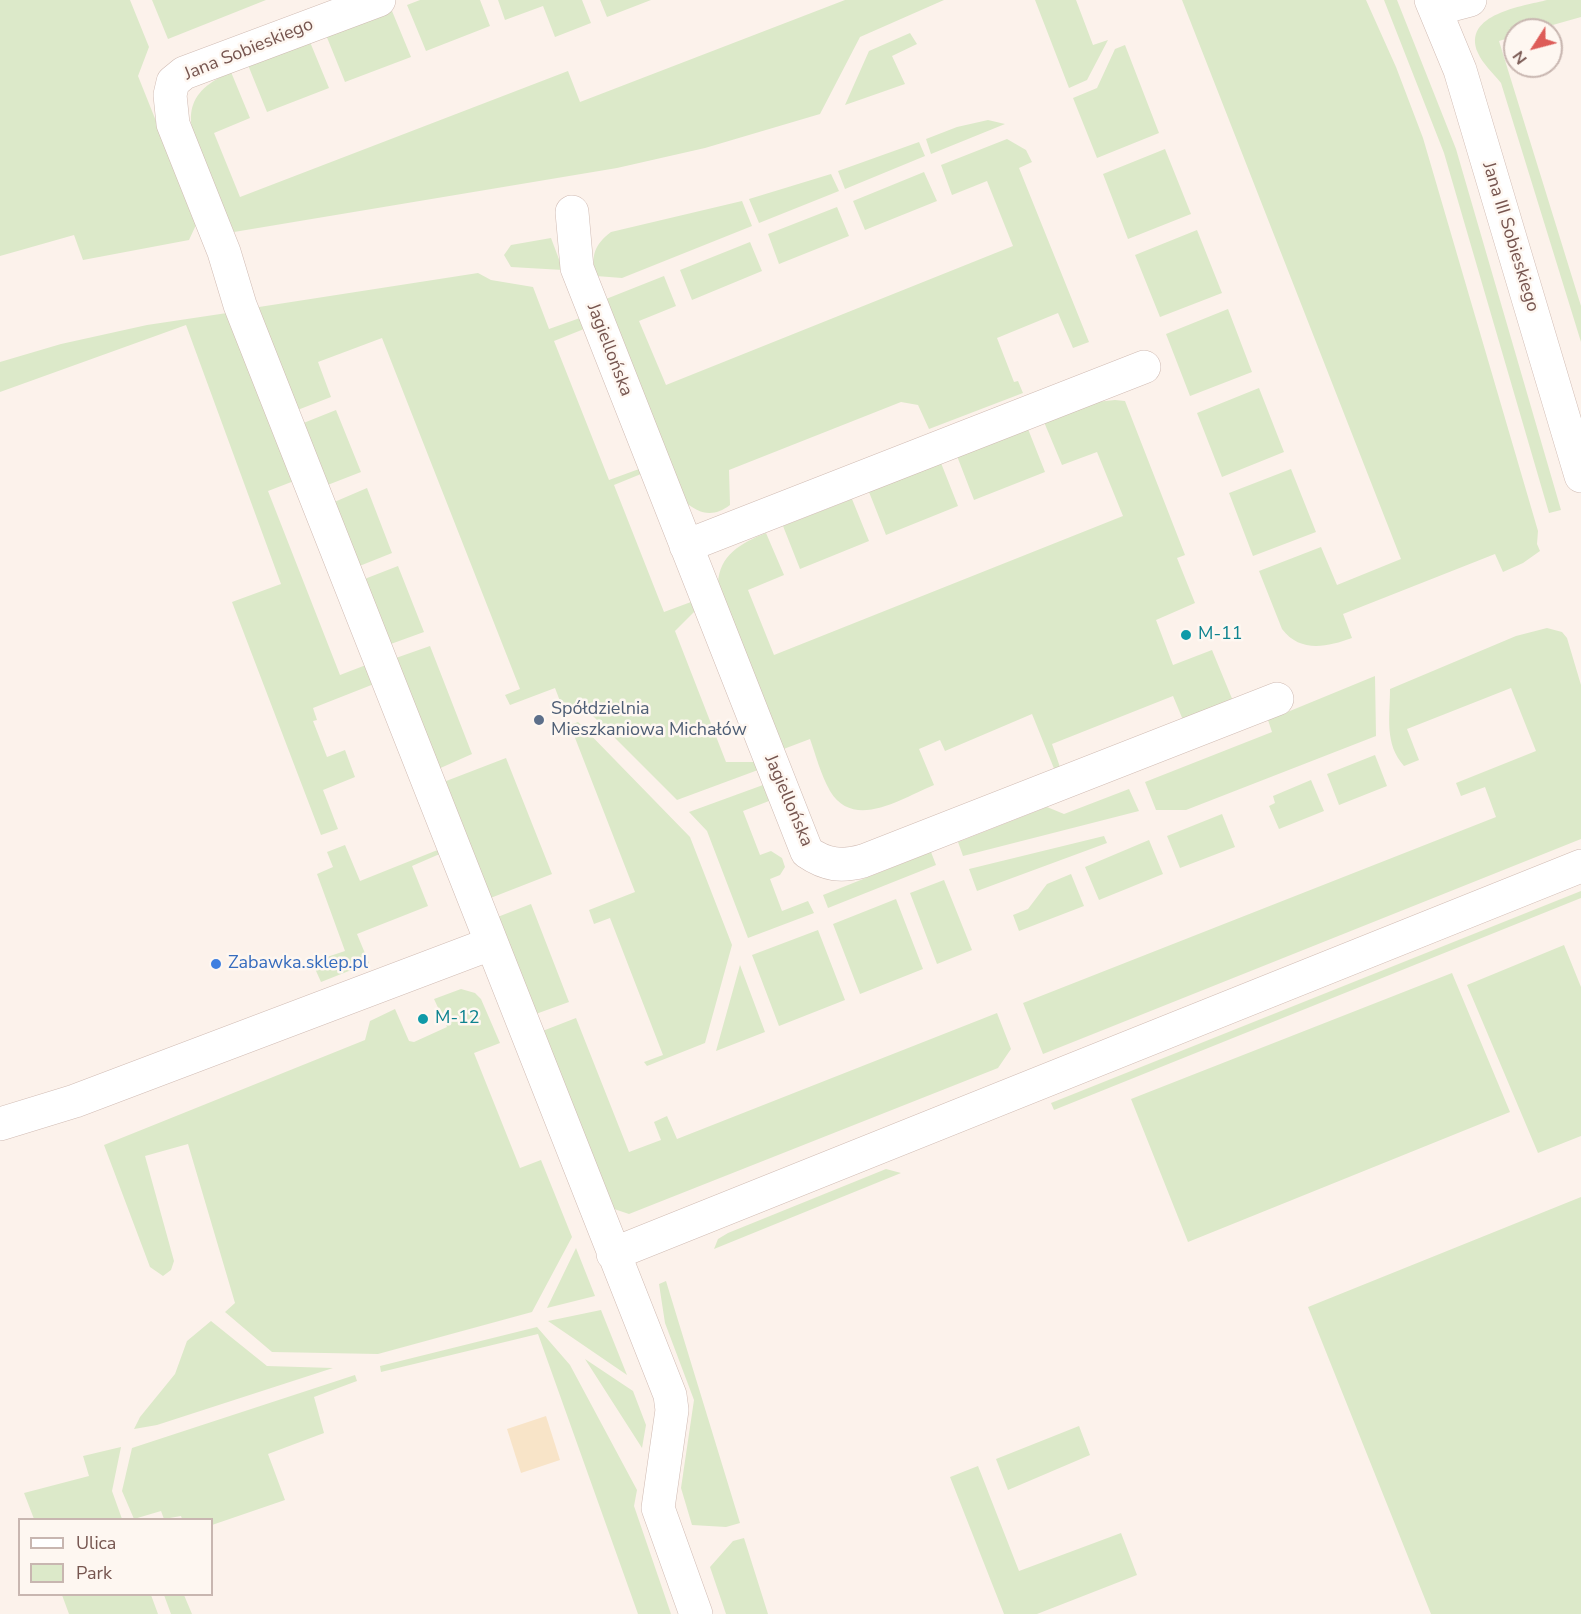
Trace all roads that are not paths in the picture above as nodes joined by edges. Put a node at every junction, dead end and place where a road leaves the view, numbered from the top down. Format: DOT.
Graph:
graph roads {
  1 [pos="379,0"];
  2 [pos="1470,0"];
  3 [pos="1434,5"];
  4 [pos="572,212"];
  5 [pos="1144,367"];
  6 [pos="1581,476"];
  7 [pos="686,546"];
  8 [pos="1277,699"];
  9 [pos="1581,866"];
  10 [pos="490,944"];
  11 [pos="0,1124"];
  12 [pos="614,1254"];
  13 [pos="696,1614"];
  1 -- 10 [label="street, Jana Sobieskiego"];
  2 -- 3 [label="street"];
  3 -- 6 [label="street, Jana III Sobieskiego"];
  4 -- 7 [label="street, Jagiellońska"];
  5 -- 7 [label="street"];
  7 -- 8 [label="street, Jagiellońska"];
  9 -- 12 [label="street"];
  10 -- 11 [label="street"];
  10 -- 12 [label="street"];
  12 -- 13 [label="street"];
}
